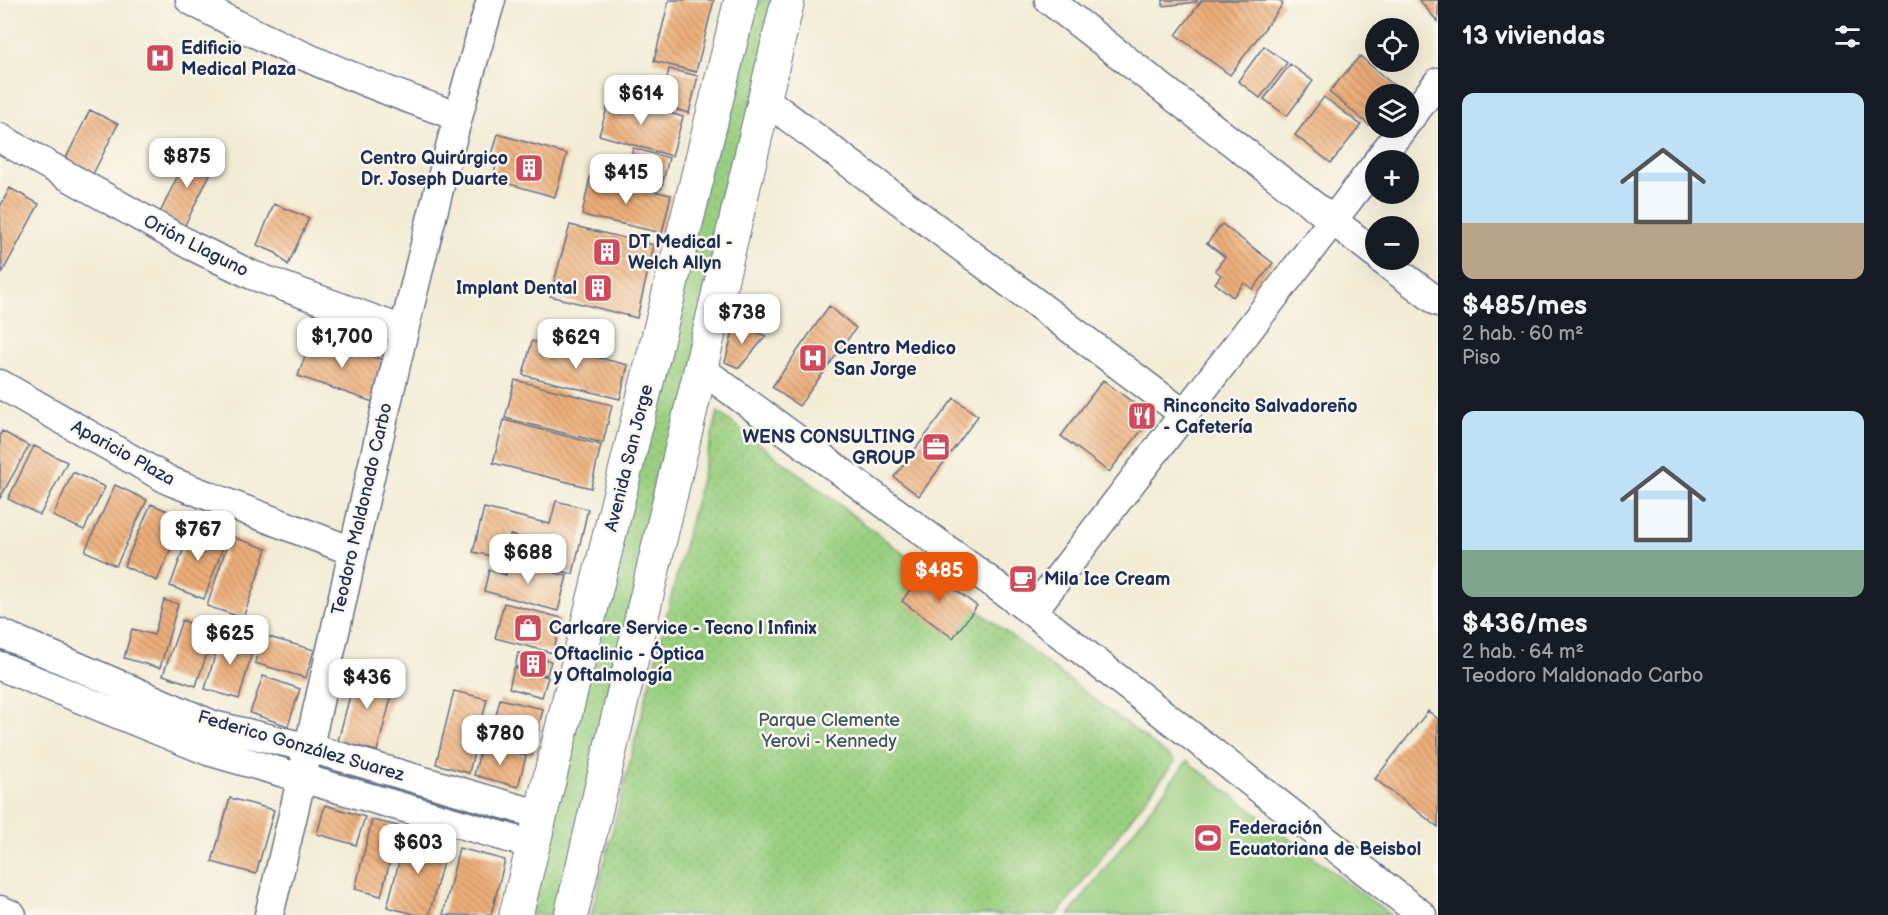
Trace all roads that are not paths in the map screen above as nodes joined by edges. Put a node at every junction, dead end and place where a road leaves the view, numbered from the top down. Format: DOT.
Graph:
graph roads {
  1 [pos="190,0"];
  2 [pos="491,0"];
  3 [pos="741,0"];
  4 [pos="788,0"];
  5 [pos="1049,0"];
  6 [pos="1438,82"];
  7 [pos="765,99"];
  8 [pos="1419,107"];
  9 [pos="457,116"];
  10 [pos="0,138"];
  11 [pos="1396,138"];
  12 [pos="1386,150"];
  13 [pos="1365,178"];
  14 [pos="1332,221"];
  15 [pos="1365,246"];
  16 [pos="1395,270"];
  17 [pos="1438,302"];
  18 [pos="403,330"];
  19 [pos="700,368"];
  20 [pos="0,384"];
  21 [pos="1184,414"];
  22 [pos="352,551"];
  23 [pos="1032,612"];
  24 [pos="0,633"];
  25 [pos="0,666"];
  26 [pos="310,748"];
  27 [pos="301,780"];
  28 [pos="537,830"];
  29 [pos="0,910"];
  30 [pos="12,915"];
  31 [pos="269,915"];
  32 [pos="516,915"];
  33 [pos="571,915"];
  34 [pos="1422,915"];
  1 -- 9 [label="street"];
  2 -- 9 [label="street, Teodoro Maldonado Carbo"];
  3 -- 28 [label="main road, Avenida San Jorge"];
  4 -- 7 [label="main road"];
  5 -- 14 [label="street"];
  6 -- 8 [label="street"];
  7 -- 19 [label="main road"];
  7 -- 21 [label="street"];
  9 -- 18 [label="street, Teodoro Maldonado Carbo"];
  10 -- 18 [label="street, Orión Llaguno"];
  11 -- 12 [label="street"];
  13 -- 14 [label="street"];
  14 -- 15 [label="street"];
  14 -- 21 [label="street"];
  16 -- 17 [label="street"];
  18 -- 22 [label="street, Teodoro Maldonado Carbo"];
  19 -- 23 [label="street"];
  19 -- 33 [label="main road"];
  20 -- 22 [label="street, Aparicio Plaza"];
  21 -- 23 [label="street"];
  22 -- 26 [label="street, Teodoro Maldonado Carbo"];
  23 -- 34 [label="street"];
  24 -- 26 [label="street, Federico González Suarez"];
  25 -- 27 [label="street, Federico González Suarez"];
  26 -- 27 [label="street, Teodoro Maldonado Carbo"];
  26 -- 28 [label="street, Federico González Suarez"];
  27 -- 28 [label="street, Federico González Suarez"];
  27 -- 31 [label="street, Teodoro Maldonado Carbo"];
  28 -- 32 [label="main road, Avenida San Jorge"];
  29 -- 30 [label="street"];
}
